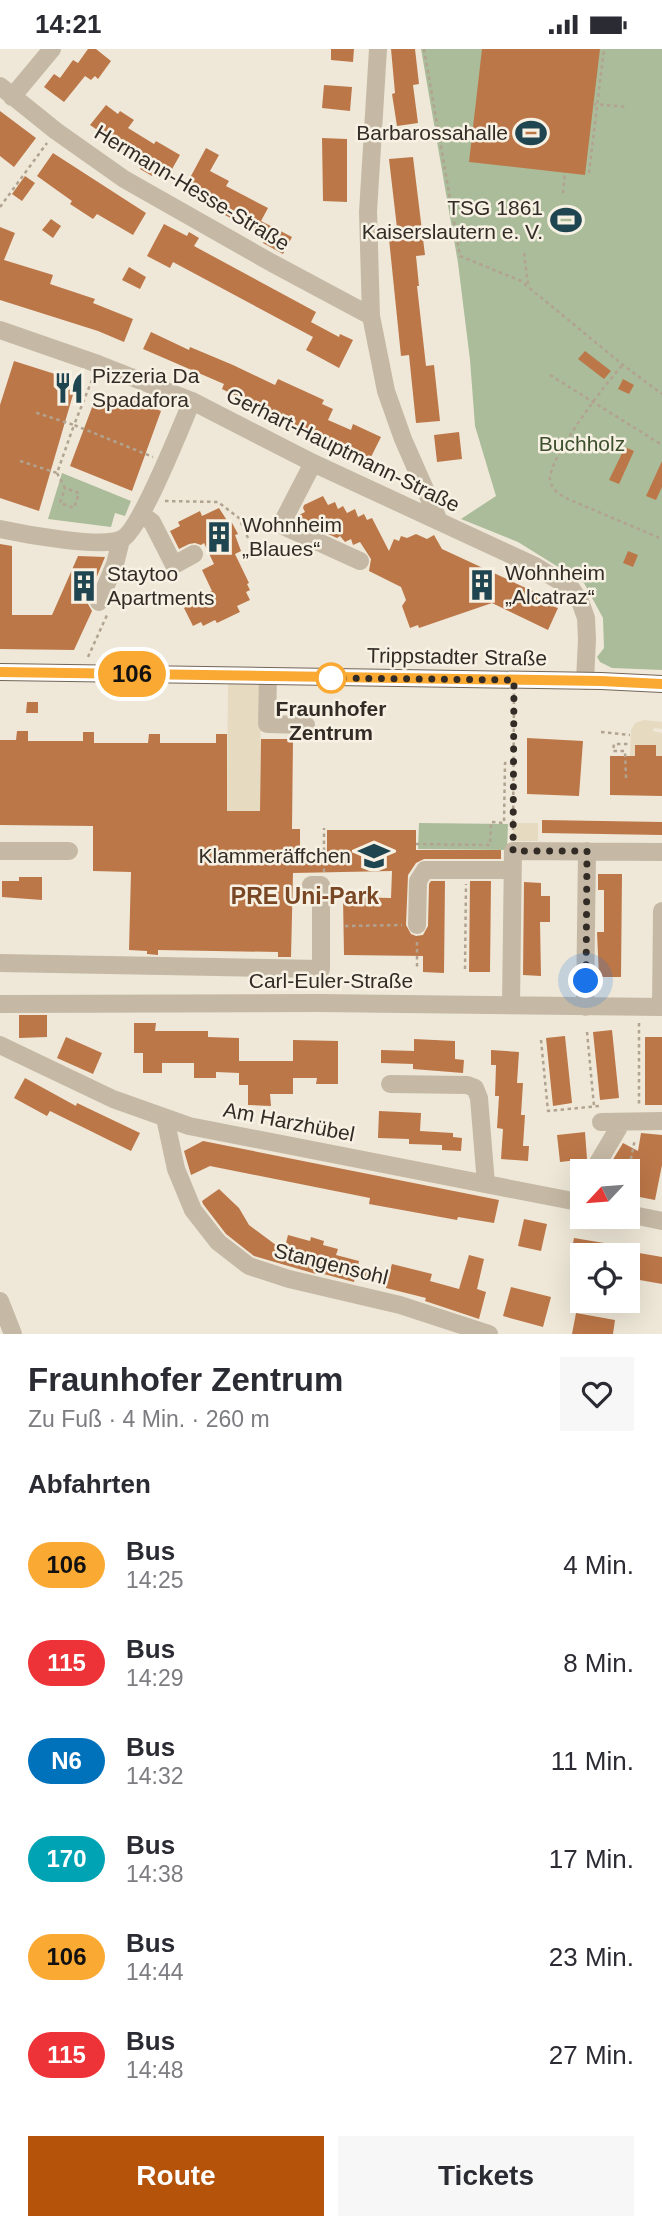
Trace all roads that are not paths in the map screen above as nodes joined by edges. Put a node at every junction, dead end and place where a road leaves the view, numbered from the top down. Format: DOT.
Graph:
graph roads {
  1 [pos="52,49"];
  2 [pos="378,49"];
  3 [pos="6,92"];
  4 [pos="371,316"];
  5 [pos="0,330"];
  6 [pos="192,401"];
  7 [pos="313,463"];
  8 [pos="144,507"];
  9 [pos="439,521"];
  10 [pos="0,529"];
  11 [pos="121,540"];
  12 [pos="194,555"];
  13 [pos="360,561"];
  14 [pos="99,602"];
  15 [pos="0,672"];
  16 [pos="268,677"];
  17 [pos="585,681"];
  18 [pos="662,684"];
  19 [pos="306,725"];
  20 [pos="0,851"];
  21 [pos="69,851"];
  22 [pos="587,851"];
  23 [pos="662,852"];
  24 [pos="512,870"];
  25 [pos="316,885"];
  26 [pos="662,911"];
  27 [pos="417,925"];
  28 [pos="0,963"];
  29 [pos="0,1004"];
  30 [pos="511,1004"];
  31 [pos="585,1007"];
  32 [pos="662,1007"];
  33 [pos="0,1045"];
  34 [pos="390,1084"];
  35 [pos="598,1111"];
  36 [pos="165,1118"];
  37 [pos="662,1121"];
  38 [pos="622,1122"];
  39 [pos="600,1159"];
  40 [pos="486,1184"];
  41 [pos="570,1196"];
  42 [pos="640,1216"];
  43 [pos="661,1221"];
  44 [pos="0,1301"];
  45 [pos="13,1334"];
  46 [pos="489,1334"];
  1 -- 3 [label="street"];
  2 -- 4 [label="street"];
  3 -- 4 [label="street, Hermann-Hesse-Straße"];
  4 -- 9 [label="street"];
  5 -- 6 [label="street, Gerhart-Hauptmann-Straße"];
  6 -- 7 [label="street, Gerhart-Hauptmann-Straße"];
  6 -- 8 [label="street"];
  7 -- 9 [label="street, Gerhart-Hauptmann-Straße"];
  7 -- 13 [label="street"];
  8 -- 11 [label="street"];
  8 -- 12 [label="street"];
  9 -- 17 [label="street, Gerhart-Hauptmann-Straße"];
  10 -- 11 [label="street"];
  11 -- 14 [label="street"];
  15 -- 16 [label="main road, Trippstadter Straße"];
  16 -- 17 [label="main road, Trippstadter Straße"];
  16 -- 19 [label="street"];
  17 -- 18 [label="main road, Trippstadter Straße"];
  20 -- 21 [label="street"];
  22 -- 23 [label="street"];
  22 -- 24 [label="street"];
  22 -- 31 [label="street"];
  24 -- 27 [label="street"];
  24 -- 30 [label="street"];
  25 -- 28 [label="street"];
  26 -- 32 [label="street"];
  29 -- 30 [label="street, Carl-Euler-Straße"];
  30 -- 31 [label="street, Carl-Euler-Straße"];
  31 -- 32 [label="street, Carl-Euler-Straße"];
  33 -- 36 [label="street, Am Harzhübel"];
  34 -- 40 [label="street"];
  35 -- 38 [label="street"];
  36 -- 40 [label="street, Am Harzhübel"];
  36 -- 46 [label="street, Stangensohl"];
  37 -- 38 [label="street"];
  38 -- 39 [label="street"];
  40 -- 41 [label="street, Am Harzhübel"];
  42 -- 43 [label="street"];
  44 -- 45 [label="street"];
}
